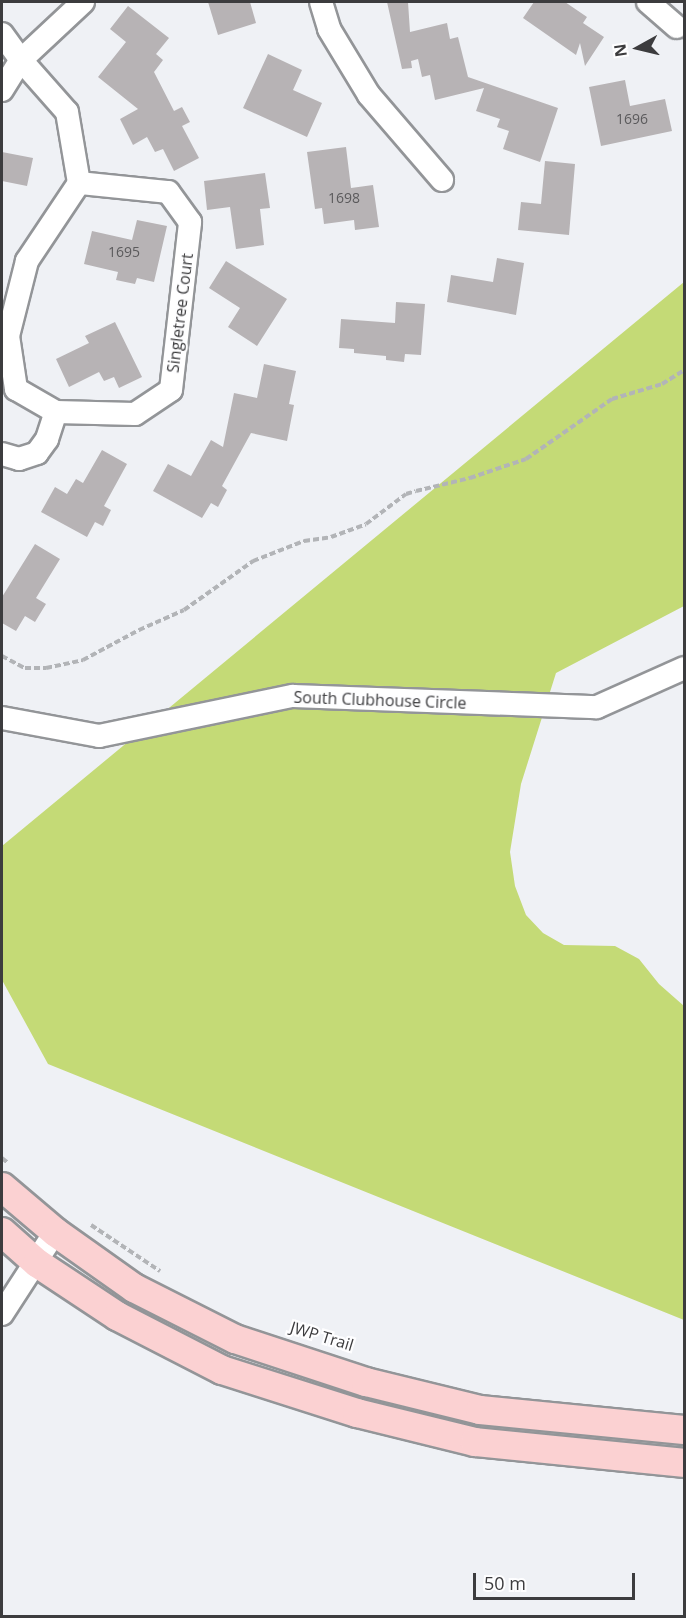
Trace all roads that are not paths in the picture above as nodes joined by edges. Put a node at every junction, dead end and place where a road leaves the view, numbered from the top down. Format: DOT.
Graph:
graph roads {
  1 [pos="83,2"];
  2 [pos="321,2"];
  3 [pos="648,2"];
  4 [pos="677,27"];
  5 [pos="2,34"];
  6 [pos="11,59"];
  7 [pos="2,90"];
  8 [pos="442,180"];
  9 [pos="79,183"];
  10 [pos="9,396"];
  11 [pos="56,412"];
  12 [pos="2,454"];
  13 [pos="684,668"];
  14 [pos="2,718"];
  15 [pos="6,1176"];
  16 [pos="2,1232"];
  17 [pos="55,1232"];
  18 [pos="37,1263"];
  19 [pos="2,1314"];
  20 [pos="684,1430"];
  21 [pos="684,1463"];
  1 -- 6 [label="street"];
  2 -- 8 [label="street"];
  3 -- 4 [label="street"];
  5 -- 6 [label="street"];
  6 -- 7 [label="street"];
  6 -- 9 [label="street"];
  9 -- 10 [label="street, Singletree Court"];
  9 -- 11 [label="street, Singletree Court"];
  10 -- 11 [label="street, Singletree Court"];
  11 -- 12 [label="street"];
  13 -- 14 [label="street, South Clubhouse Circle"];
  15 -- 17 [label="main road"];
  16 -- 18 [label="main road"];
  17 -- 18 [label="street"];
  17 -- 20 [label="main road"];
  18 -- 19 [label="street"];
  18 -- 21 [label="main road"];
}
